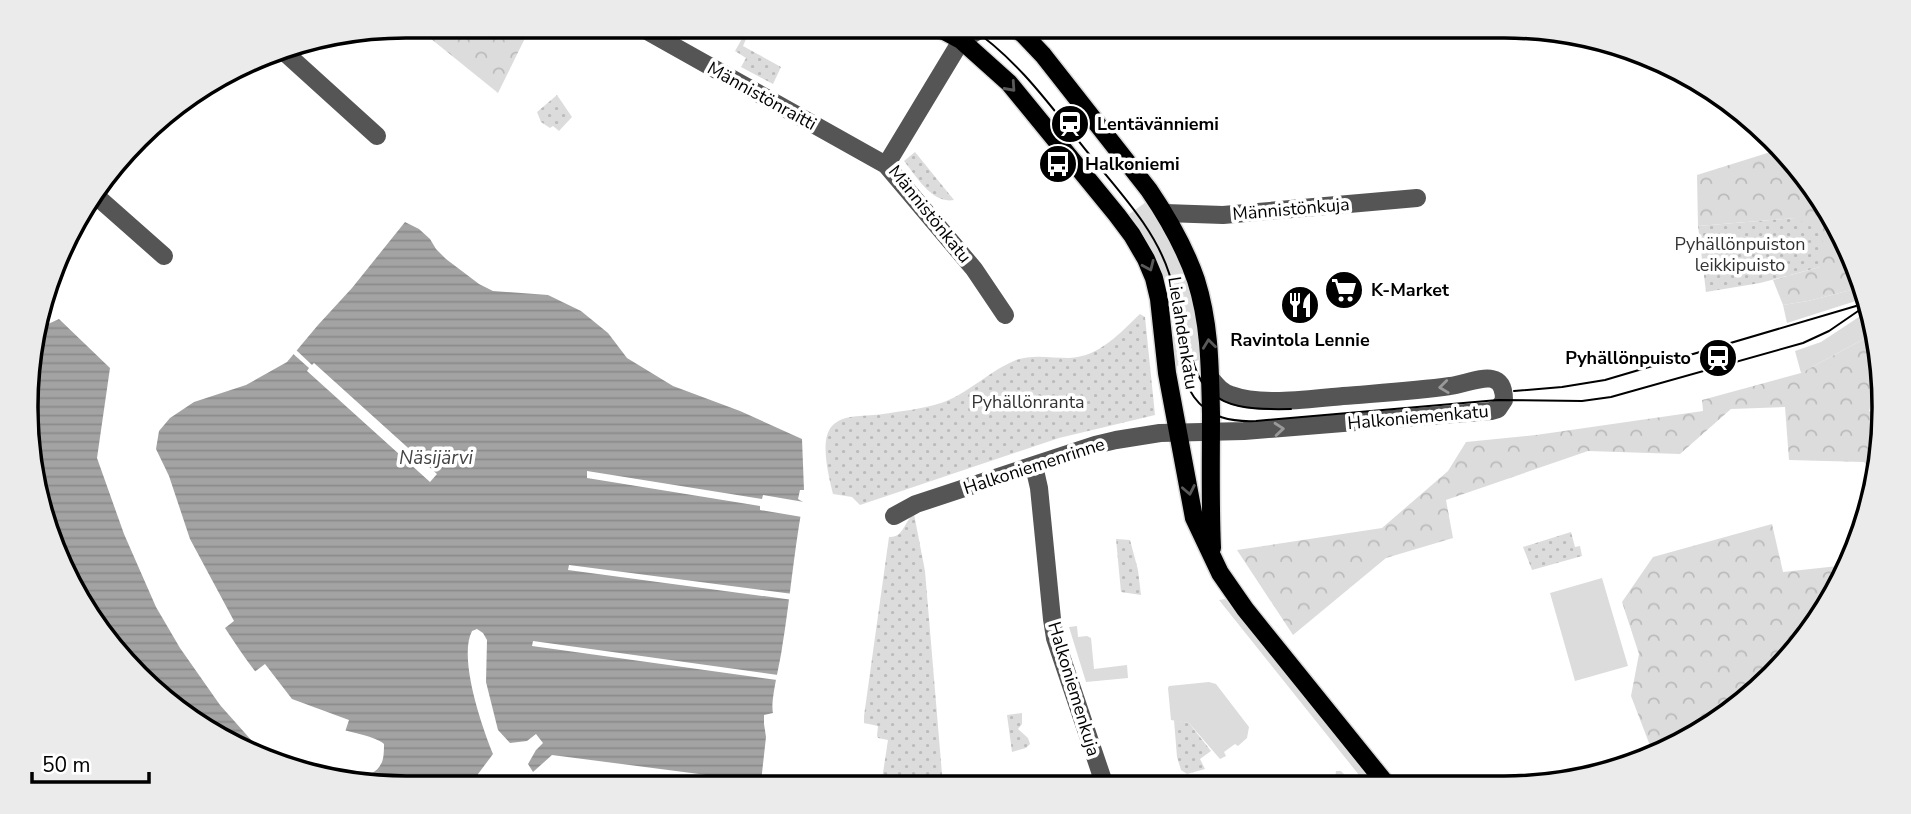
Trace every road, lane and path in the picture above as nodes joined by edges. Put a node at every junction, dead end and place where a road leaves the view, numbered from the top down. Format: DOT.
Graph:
graph roads {
  1 [pos="659,38"];
  2 [pos="962,38"];
  3 [pos="969,38"];
  4 [pos="1027,38"];
  5 [pos="290,58"];
  6 [pos="377,136"];
  7 [pos="886,165"];
  8 [pos="1417,198"];
  9 [pos="102,201"];
  10 [pos="1165,214"];
  11 [pos="164,256"];
  12 [pos="1005,315"];
  13 [pos="1210,379"];
  14 [pos="1211,432"];
  15 [pos="1177,433"];
  16 [pos="1034,466"];
  17 [pos="894,516"];
  18 [pos="1213,559"];
  19 [pos="1102,776"];
  20 [pos="1380,776"];
  1 -- 7 [label="street, Männistönraitti"];
  2 -- 7 [label="street, Männistönkatu"];
  3 -- 15 [label="main road, Lielahdenkatu, one-way"];
  4 -- 10 [label="main road, Lielahdenkatu"];
  5 -- 6 [label="street"];
  7 -- 12 [label="street, Männistönkatu"];
  8 -- 10 [label="street, Männistönkuja"];
  9 -- 11 [label="street"];
  13 -- 10 [label="main road, Lielahdenkatu, one-way"];
  13 -- 14 [label="main road, Lielahdenkatu"];
  14 -- 13 [label="street, Halkoniemenkatu, one-way"];
  14 -- 15 [label="street, Halkoniemenkatu"];
  14 -- 18 [label="main road, Lielahdenkatu"];
  15 -- 16 [label="street, Halkoniemenrinne"];
  15 -- 18 [label="main road, Lielahdenkatu, one-way"];
  16 -- 17 [label="street, Halkoniemenrinne"];
  16 -- 19 [label="street, Halkoniemenkuja"];
  18 -- 20 [label="main road, Lielahdenkatu"];
}
